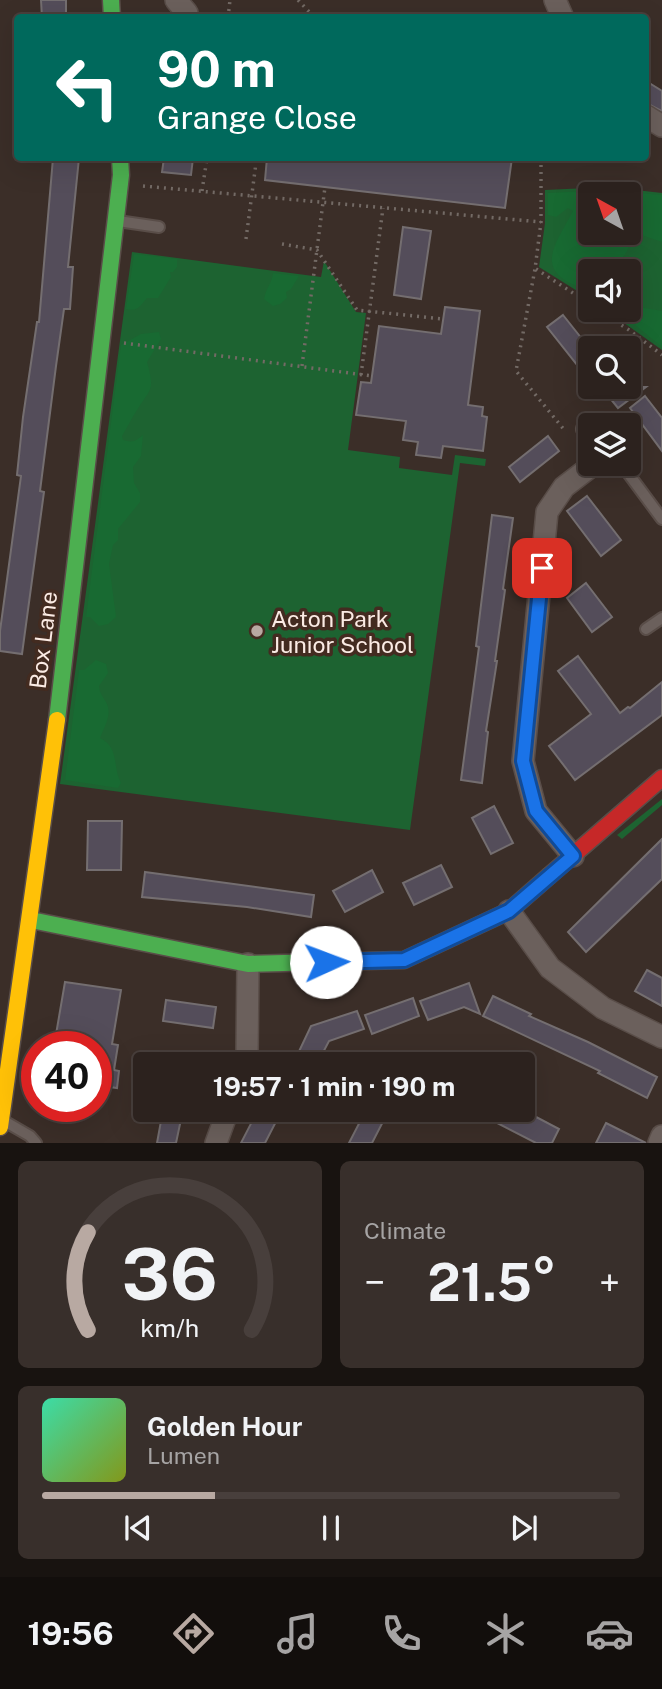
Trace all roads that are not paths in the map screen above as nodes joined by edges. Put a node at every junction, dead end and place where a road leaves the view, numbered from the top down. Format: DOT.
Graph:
graph roads {
  1 [pos="120,161"];
  2 [pos="115,220"];
  3 [pos="159,227"];
  4 [pos="578,476"];
  5 [pos="630,476"];
  6 [pos="662,519"];
  7 [pos="662,618"];
  8 [pos="646,629"];
  9 [pos="662,778"];
  10 [pos="573,856"];
  11 [pos="509,911"];
  12 [pos="31,920"];
  13 [pos="248,964"];
  14 [pos="662,1037"];
  15 [pos="247,1052"];
  16 [pos="224,1122"];
  17 [pos="1,1124"];
  18 [pos="662,1136"];
  19 [pos="37,1143"];
  20 [pos="216,1143"];
  21 [pos="659,1143"];
  1 -- 2 [label="street, Box Lane"];
  2 -- 3 [label="lane"];
  2 -- 12 [label="street, Box Lane"];
  4 -- 10 [label="street"];
  5 -- 6 [label="lane"];
  7 -- 8 [label="lane"];
  9 -- 10 [label="street"];
  10 -- 11 [label="street"];
  11 -- 13 [label="street"];
  11 -- 14 [label="street"];
  12 -- 13 [label="street"];
  12 -- 17 [label="street, Box Lane"];
  13 -- 15 [label="street"];
  16 -- 20 [label="street"];
  17 -- 19 [label="lane"];
  18 -- 21 [label="street"];
}
